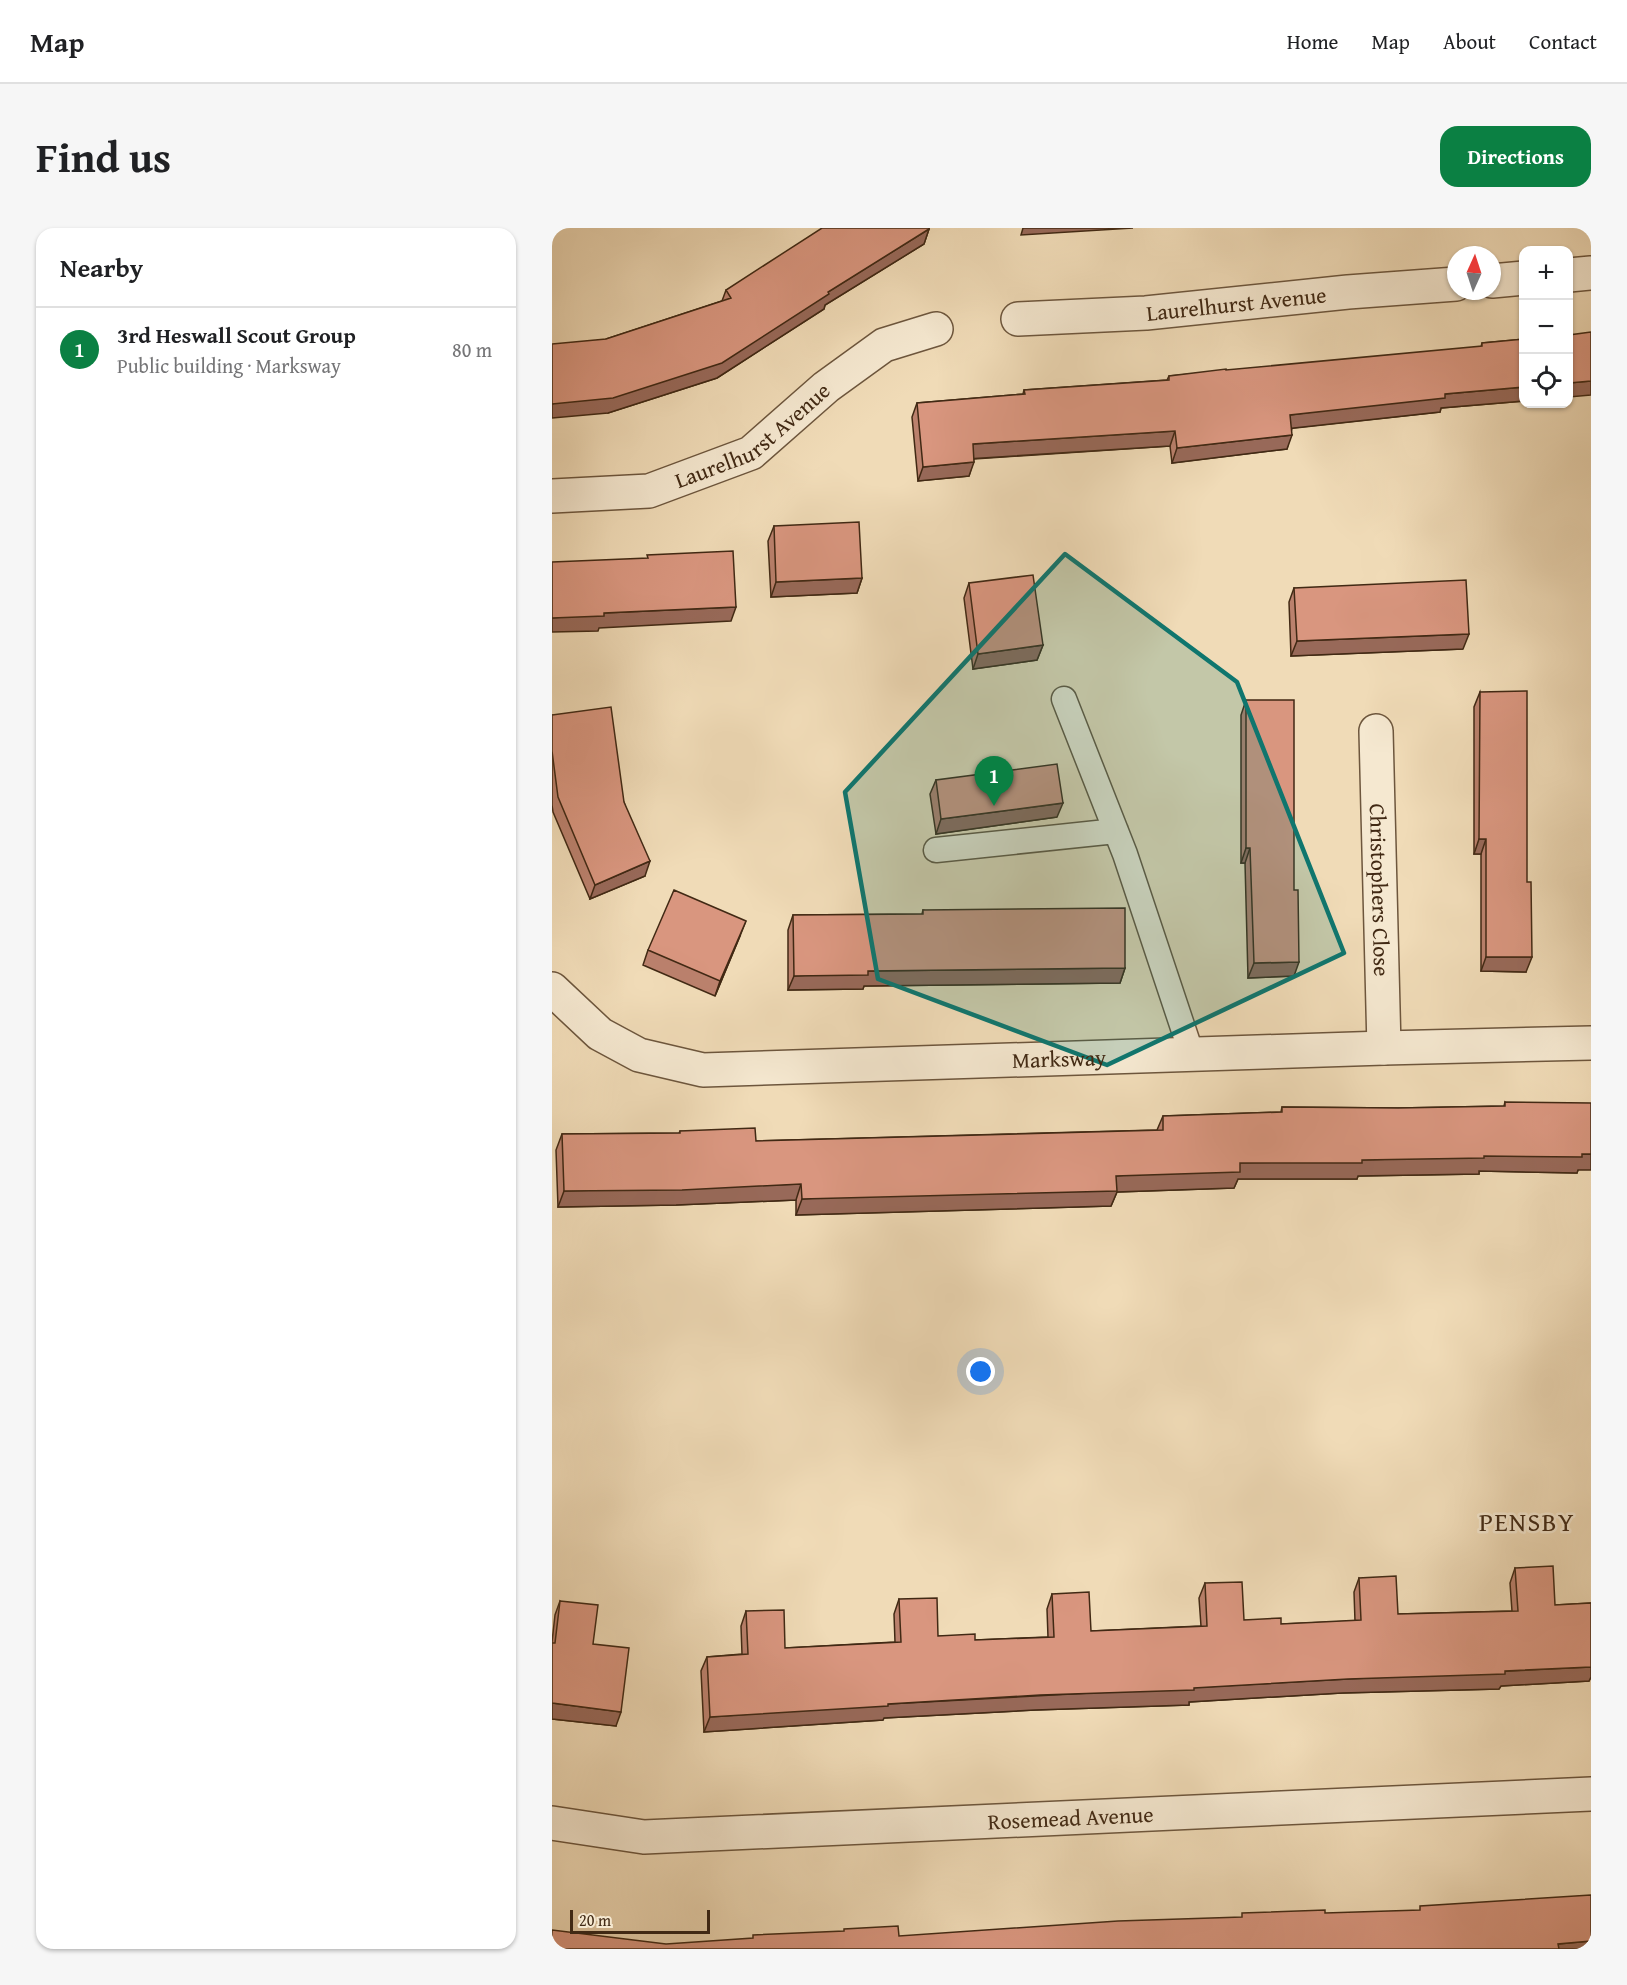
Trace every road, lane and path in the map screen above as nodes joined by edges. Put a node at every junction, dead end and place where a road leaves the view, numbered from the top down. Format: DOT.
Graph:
graph roads {
  1 [pos="1591,273"];
  2 [pos="1573,275"];
  3 [pos="1519,278"];
  4 [pos="1501,280"];
  5 [pos="1447,285"];
  6 [pos="1018,319"];
  7 [pos="936,329"];
  8 [pos="552,496"];
  9 [pos="1065,699"];
  10 [pos="1376,731"];
  11 [pos="1116,831"];
  12 [pos="936,850"];
  13 [pos="552,989"];
  14 [pos="1591,1043"];
  15 [pos="1384,1048"];
  16 [pos="1192,1055"];
  17 [pos="1591,1794"];
  18 [pos="552,1823"];
  1 -- 2 [label="street"];
  3 -- 4 [label="street"];
  5 -- 6 [label="street, Laurelhurst Avenue"];
  7 -- 8 [label="street, Laurelhurst Avenue"];
  9 -- 11 [label="lane"];
  10 -- 15 [label="street, Christophers Close"];
  11 -- 12 [label="lane"];
  11 -- 16 [label="lane"];
  13 -- 16 [label="street, Marksway"];
  14 -- 15 [label="street, Marksway"];
  15 -- 16 [label="street, Marksway"];
  17 -- 18 [label="street, Rosemead Avenue"];
}
